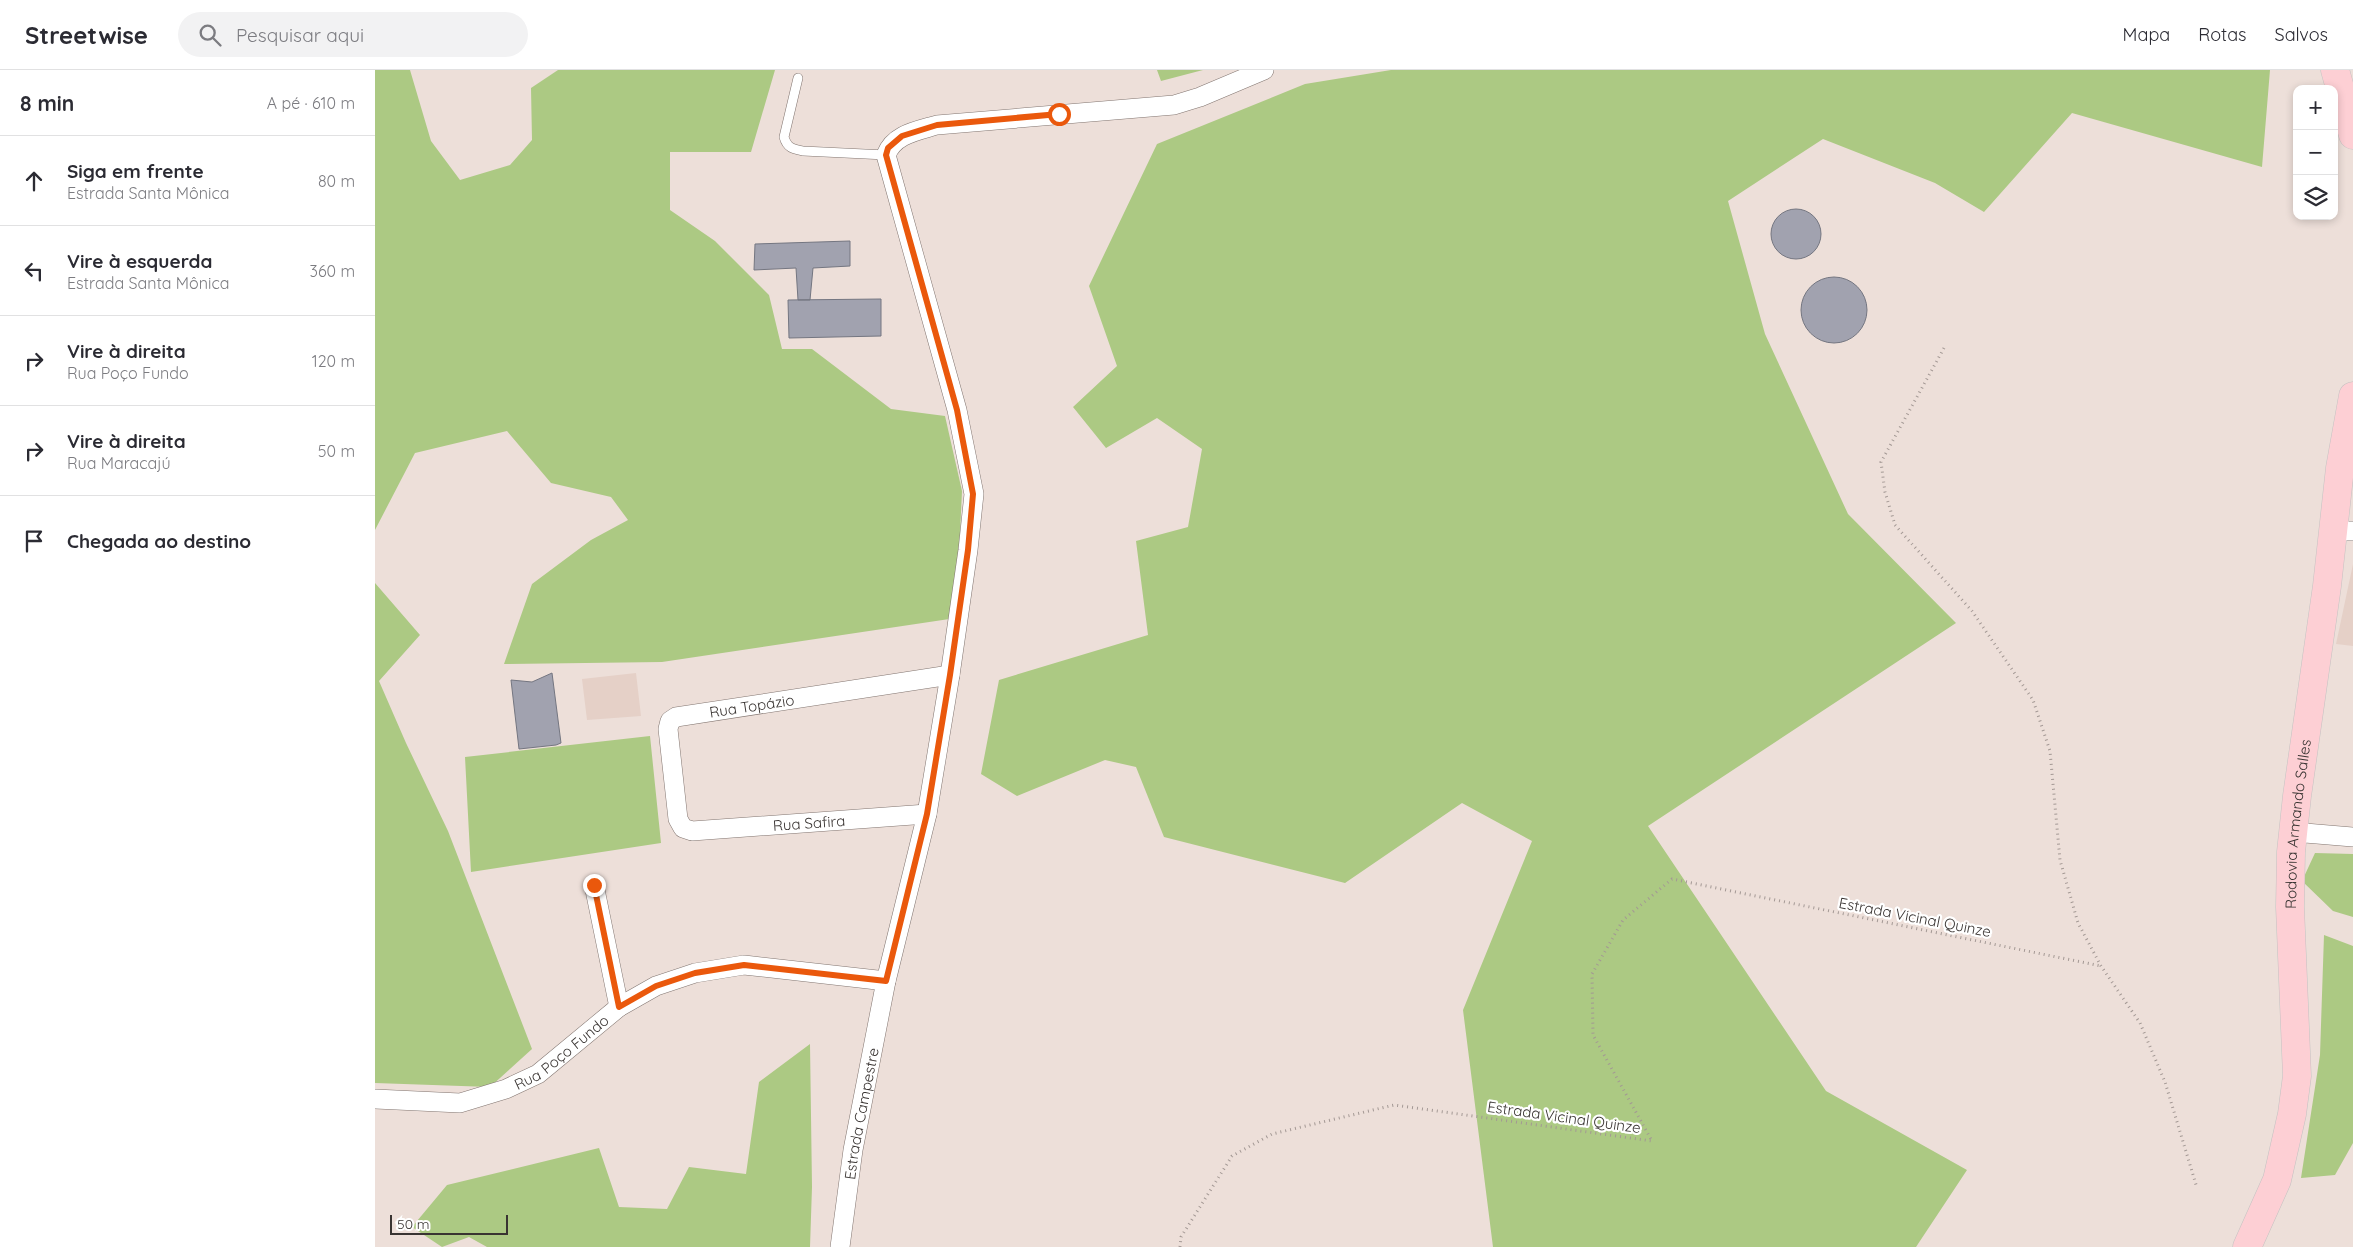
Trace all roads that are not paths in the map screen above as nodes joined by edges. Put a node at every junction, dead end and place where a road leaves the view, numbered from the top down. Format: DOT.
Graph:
graph roads {
  1 [pos="1264,70"];
  2 [pos="2320,70"];
  3 [pos="2335,70"];
  4 [pos="798,78"];
  5 [pos="2328,85"];
  6 [pos="2338,106"];
  7 [pos="2351,130"];
  8 [pos="886,155"];
  9 [pos="2353,396"];
  10 [pos="2342,531"];
  11 [pos="950,675"];
  12 [pos="927,814"];
  13 [pos="692,831"];
  14 [pos="2293,832"];
  15 [pos="2353,837"];
  16 [pos="594,885"];
  17 [pos="886,981"];
  18 [pos="619,1007"];
  19 [pos="375,1099"];
  20 [pos="841,1247"];
  21 [pos="2247,1247"];
  1 -- 8 [label="street"];
  2 -- 5 [label="main road"];
  3 -- 7 [label="main road"];
  4 -- 8 [label="lane"];
  6 -- 7 [label="main road"];
  8 -- 11 [label="street, Estrada Campestre"];
  9 -- 10 [label="main road, Rodovia Armando Salles"];
  10 -- 14 [label="main road, Rodovia Armando Salles"];
  11 -- 12 [label="street, Estrada Campestre"];
  11 -- 13 [label="street, Rua Topázio"];
  12 -- 13 [label="street, Rua Safira"];
  12 -- 17 [label="street, Estrada Campestre"];
  14 -- 15 [label="street"];
  14 -- 21 [label="main road, Rodovia Armando Salles"];
  16 -- 18 [label="street"];
  17 -- 18 [label="street, Rua Poço Fundo"];
  17 -- 20 [label="street, Estrada Campestre"];
  18 -- 19 [label="street, Rua Poço Fundo"];
}
